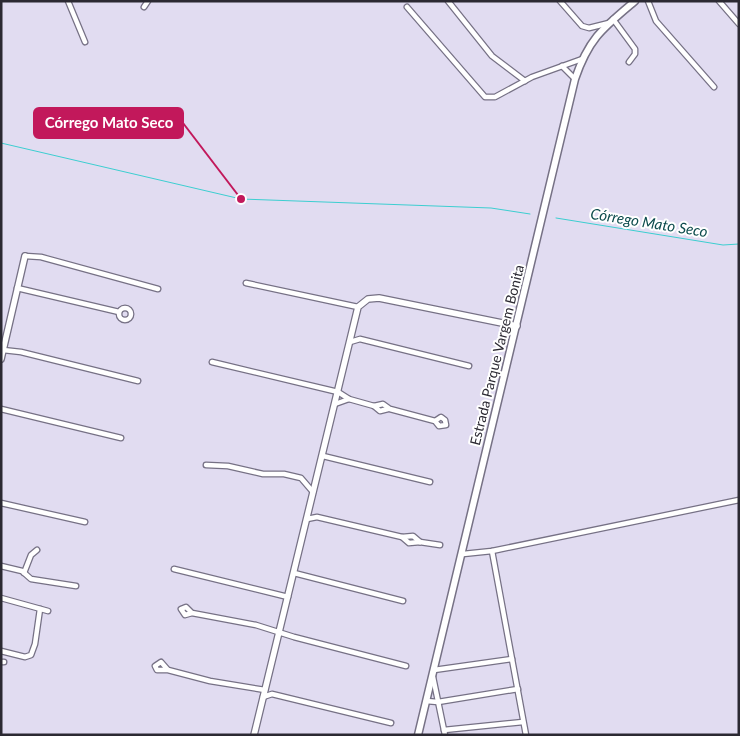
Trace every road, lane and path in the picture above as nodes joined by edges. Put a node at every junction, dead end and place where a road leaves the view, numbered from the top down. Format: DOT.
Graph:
graph roads {
  1 [pos="68,1"];
  2 [pos="148,1"];
  3 [pos="448,1"];
  4 [pos="560,1"];
  5 [pos="636,1"];
  6 [pos="648,1"];
  7 [pos="719,1"];
  8 [pos="144,7"];
  9 [pos="407,7"];
  10 [pos="611,21"];
  11 [pos="739,24"];
  12 [pos="85,42"];
  13 [pos="582,59"];
  14 [pos="630,62"];
  15 [pos="562,66"];
  16 [pos="575,79"];
  17 [pos="524,81"];
  18 [pos="714,87"];
  19 [pos="25,256"];
  20 [pos="246,283"];
  21 [pos="18,288"];
  22 [pos="158,288"];
  23 [pos="358,307"];
  24 [pos="119,312"];
  25 [pos="517,326"];
  26 [pos="352,333"];
  27 [pos="360,340"];
  28 [pos="350,342"];
  29 [pos="3,350"];
  30 [pos="1,359"];
  31 [pos="212,362"];
  32 [pos="470,366"];
  33 [pos="138,381"];
  34 [pos="338,392"];
  35 [pos="349,399"];
  36 [pos="335,404"];
  37 [pos="2,409"];
  38 [pos="435,421"];
  39 [pos="121,438"];
  40 [pos="322,456"];
  41 [pos="206,465"];
  42 [pos="316,480"];
  43 [pos="306,482"];
  44 [pos="430,482"];
  45 [pos="313,492"];
  46 [pos="739,500"];
  47 [pos="1,503"];
  48 [pos="309,511"];
  49 [pos="317,517"];
  50 [pos="307,519"];
  51 [pos="85,522"];
  52 [pos="440,546"];
  53 [pos="38,550"];
  54 [pos="492,552"];
  55 [pos="463,554"];
  56 [pos="1,566"];
  57 [pos="174,569"];
  58 [pos="24,573"];
  59 [pos="294,573"];
  60 [pos="76,586"];
  61 [pos="288,597"];
  62 [pos="1,598"];
  63 [pos="403,601"];
  64 [pos="40,609"];
  65 [pos="48,611"];
  66 [pos="192,613"];
  67 [pos="280,631"];
  68 [pos="1,651"];
  69 [pos="512,659"];
  70 [pos="406,666"];
  71 [pos="168,670"];
  72 [pos="433,673"];
  73 [pos="518,689"];
  74 [pos="265,691"];
  75 [pos="272,694"];
  76 [pos="426,701"];
  77 [pos="438,702"];
  78 [pos="391,722"];
  79 [pos="523,722"];
  80 [pos="444,732"];
  81 [pos="254,735"];
  82 [pos="418,735"];
  83 [pos="526,735"];
  1 -- 12 [label="street"];
  2 -- 8 [label="street"];
  3 -- 17 [label="street"];
  4 -- 10 [label="street"];
  5 -- 10 [label="main road, Estrada Parque Vargem Bonita"];
  6 -- 18 [label="street"];
  7 -- 11 [label="street"];
  9 -- 17 [label="street"];
  10 -- 13 [label="main road, Estrada Parque Vargem Bonita"];
  10 -- 14 [label="street"];
  13 -- 15 [label="street"];
  13 -- 16 [label="main road, Estrada Parque Vargem Bonita"];
  15 -- 16 [label="street"];
  15 -- 17 [label="street"];
  16 -- 25 [label="main road, Estrada Parque Vargem Bonita"];
  19 -- 21 [label="street"];
  19 -- 22 [label="street"];
  20 -- 23 [label="street"];
  21 -- 24 [label="street"];
  21 -- 29 [label="street"];
  23 -- 25 [label="street"];
  23 -- 26 [label="street"];
  25 -- 55 [label="main road, Estrada Parque Vargem Bonita"];
  26 -- 27 [label="street"];
  26 -- 28 [label="street"];
  27 -- 28 [label="street"];
  27 -- 32 [label="street"];
  28 -- 34 [label="street"];
  29 -- 30 [label="street"];
  29 -- 33 [label="street"];
  31 -- 34 [label="street"];
  34 -- 35 [label="street"];
  34 -- 36 [label="street"];
  35 -- 36 [label="street"];
  35 -- 38 [label="street"];
  36 -- 40 [label="street"];
  37 -- 39 [label="street"];
  40 -- 42 [label="street"];
  40 -- 44 [label="street"];
  41 -- 43 [label="street"];
  42 -- 43 [label="street"];
  42 -- 45 [label="street"];
  43 -- 45 [label="street"];
  45 -- 48 [label="street"];
  46 -- 54 [label="street"];
  47 -- 51 [label="street"];
  48 -- 49 [label="street"];
  48 -- 50 [label="street"];
  49 -- 50 [label="street"];
  49 -- 52 [label="street"];
  50 -- 59 [label="street"];
  53 -- 58 [label="street"];
  54 -- 55 [label="street"];
  54 -- 69 [label="street"];
  55 -- 72 [label="main road, Estrada Parque Vargem Bonita"];
  56 -- 58 [label="street"];
  57 -- 61 [label="street"];
  58 -- 60 [label="street"];
  59 -- 61 [label="street"];
  59 -- 63 [label="street"];
  61 -- 67 [label="street"];
  62 -- 64 [label="street"];
  64 -- 65 [label="street"];
  64 -- 68 [label="street"];
  66 -- 67 [label="street"];
  67 -- 70 [label="street"];
  67 -- 74 [label="street"];
  69 -- 72 [label="street"];
  69 -- 73 [label="street"];
  71 -- 74 [label="street"];
  72 -- 76 [label="main road, Estrada Parque Vargem Bonita"];
  72 -- 77 [label="street"];
  73 -- 77 [label="street"];
  73 -- 79 [label="street"];
  74 -- 75 [label="street"];
  74 -- 75 [label="street"];
  74 -- 81 [label="street"];
  75 -- 78 [label="street"];
  76 -- 77 [label="street"];
  76 -- 82 [label="main road, Estrada Parque Vargem Bonita"];
  77 -- 80 [label="street"];
  79 -- 80 [label="street"];
  79 -- 83 [label="street"];
}
